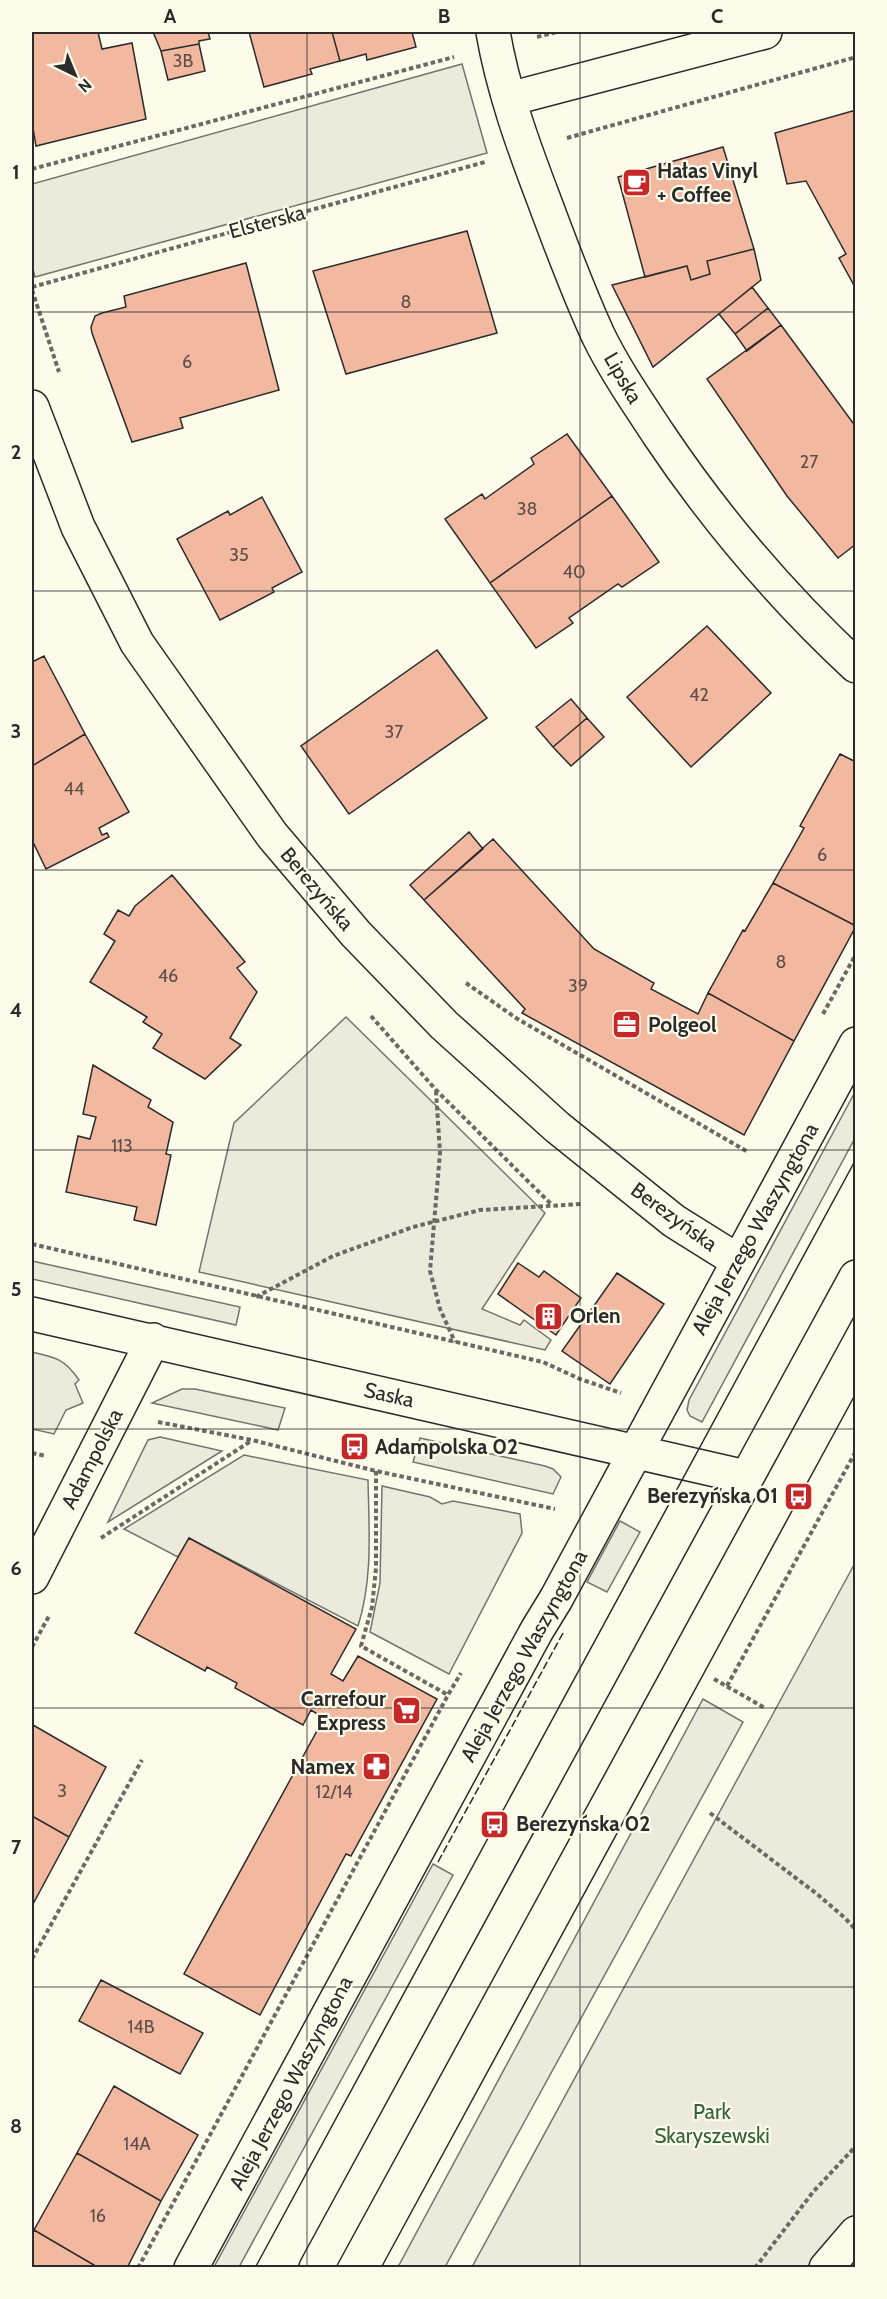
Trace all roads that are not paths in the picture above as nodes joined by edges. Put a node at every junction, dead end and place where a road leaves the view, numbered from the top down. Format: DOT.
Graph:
graph roads {
  1 [pos="493,32"];
  2 [pos="765,32"];
  3 [pos="509,99"];
  4 [pos="32,407"];
  5 [pos="855,666"];
  6 [pos="855,1044"];
  7 [pos="738,1261"];
  8 [pos="855,1277"];
  9 [pos="32,1314"];
  10 [pos="153,1341"];
  11 [pos="634,1451"];
  12 [pos="746,1477"];
  13 [pos="32,1577"];
  14 [pos="855,2233"];
  15 [pos="191,2268"];
  16 [pos="316,2268"];
  17 [pos="826,2268"];
  1 -- 3 [label="street, Lipska"];
  2 -- 3 [label="street"];
  3 -- 5 [label="street, Lipska"];
  4 -- 7 [label="street, Berezyńska"];
  6 -- 7 [label="street, Aleja Jerzego Waszyngtona"];
  7 -- 11 [label="street, Aleja Jerzego Waszyngtona"];
  8 -- 12 [label="street"];
  9 -- 10 [label="street, Saska"];
  10 -- 11 [label="street, Saska"];
  10 -- 13 [label="street, Adampolska"];
  11 -- 12 [label="street, Saska"];
  11 -- 15 [label="street, Aleja Jerzego Waszyngtona"];
  12 -- 16 [label="street"];
  14 -- 17 [label="street"];
}
